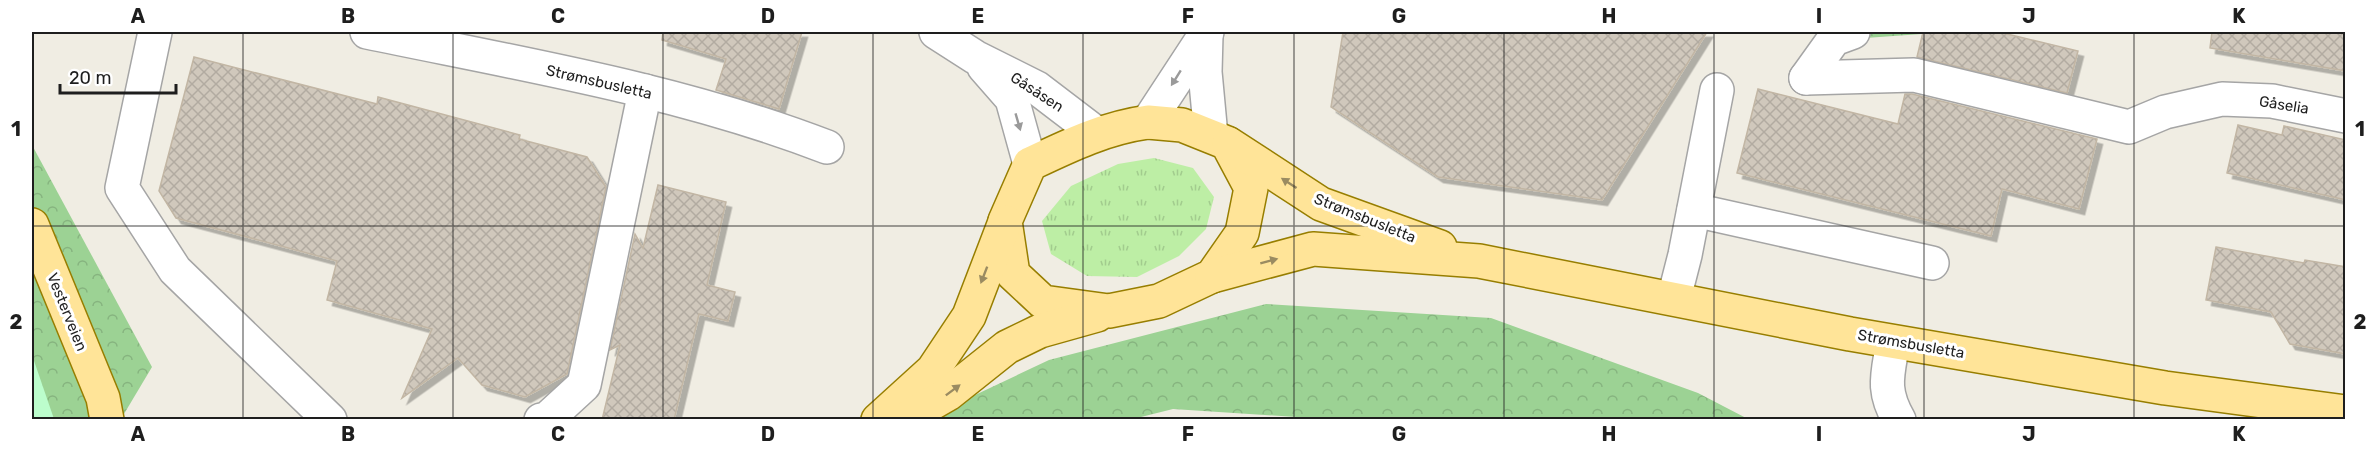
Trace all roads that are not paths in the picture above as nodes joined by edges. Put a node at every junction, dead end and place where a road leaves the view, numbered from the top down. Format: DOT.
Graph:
graph roads {
  1 [pos="155,32"];
  2 [pos="367,32"];
  3 [pos="936,32"];
  4 [pos="1853,32"];
  5 [pos="1206,33"];
  6 [pos="975,57"];
  7 [pos="1717,90"];
  8 [pos="645,91"];
  9 [pos="2346,116"];
  10 [pos="1148,122"];
  11 [pos="1096,133"];
  12 [pos="1219,140"];
  13 [pos="826,147"];
  14 [pos="1030,164"];
  15 [pos="1694,210"];
  16 [pos="1005,221"];
  17 [pos="32,225"];
  18 [pos="1479,261"];
  19 [pos="1932,263"];
  20 [pos="1212,276"];
  21 [pos="1674,298"];
  22 [pos="1109,311"];
  23 [pos="1893,342"];
  24 [pos="109,412"];
  25 [pos="2344,414"];
  26 [pos="330,420"];
  27 [pos="541,420"];
  28 [pos="878,420"];
  29 [pos="903,420"];
  30 [pos="1899,420"];
  1 -- 26 [label="street"];
  2 -- 8 [label="street, Strømsbusletta"];
  3 -- 6 [label="street, Gåsåsen"];
  4 -- 9 [label="street, Gåselia"];
  5 -- 10 [label="street, one-way"];
  5 -- 12 [label="street"];
  6 -- 11 [label="street, Gåsåsen"];
  6 -- 14 [label="street, Gåsåsen, one-way"];
  7 -- 15 [label="street"];
  8 -- 13 [label="street, Strømsbusletta"];
  8 -- 27 [label="street"];
  10 -- 11 [label="main road, Strømsbusletta"];
  10 -- 12 [label="main road, Strømsbusletta"];
  11 -- 14 [label="main road, Strømsbusletta"];
  18 -- 12 [label="main road, Strømsbusletta, one-way"];
  12 -- 20 [label="main road"];
  14 -- 16 [label="main road"];
  15 -- 19 [label="street"];
  15 -- 21 [label="street"];
  16 -- 22 [label="main road"];
  16 -- 28 [label="main road, one-way"];
  17 -- 24 [label="main road, Vesterveien"];
  20 -- 18 [label="main road, Strømsbusletta, one-way"];
  18 -- 21 [label="main road, Strømsbusletta"];
  20 -- 22 [label="main road, Strømsbusletta"];
  21 -- 23 [label="main road, Strømsbusletta"];
  29 -- 22 [label="main road, one-way"];
  23 -- 25 [label="main road, Strømsbusletta"];
  23 -- 30 [label="street"];
}
